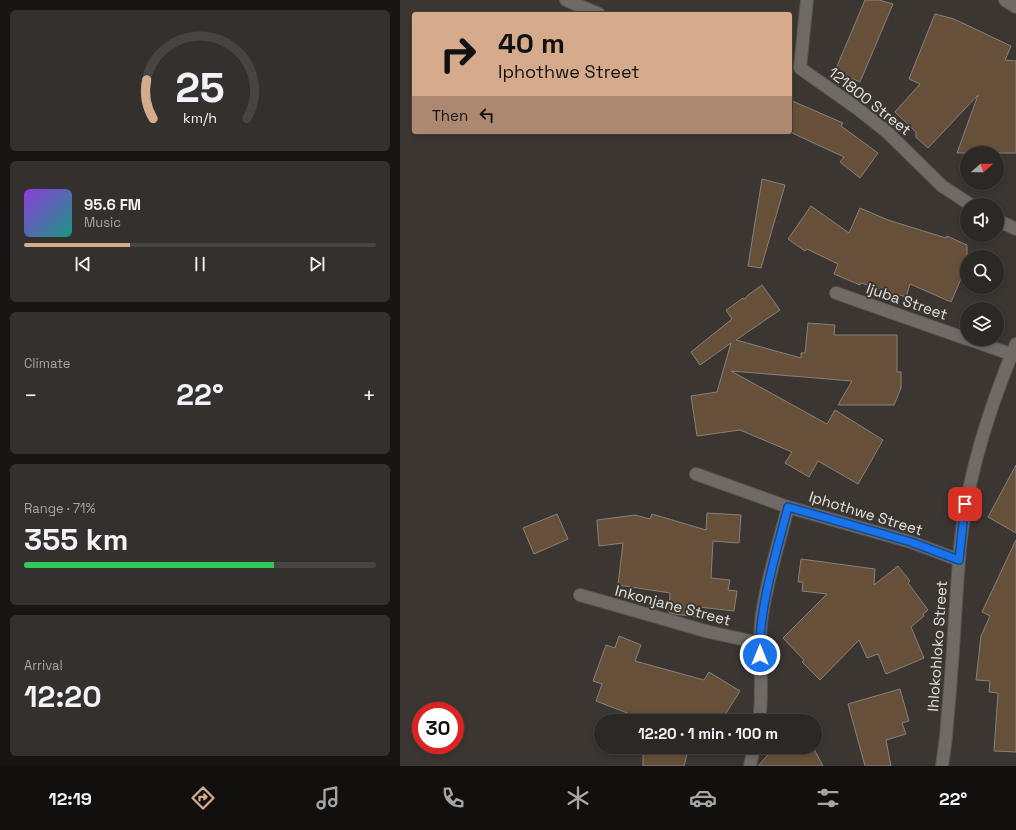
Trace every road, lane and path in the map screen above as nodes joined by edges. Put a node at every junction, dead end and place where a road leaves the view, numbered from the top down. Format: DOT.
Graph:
graph roads {
  1 [pos="566,0"];
  2 [pos="807,0"];
  3 [pos="1005,0"];
  4 [pos="1016,7"];
  5 [pos="594,12"];
  6 [pos="795,67"];
  7 [pos="960,198"];
  8 [pos="1004,223"];
  9 [pos="1016,229"];
  10 [pos="836,293"];
  11 [pos="960,337"];
  12 [pos="995,346"];
  13 [pos="1015,351"];
  14 [pos="696,474"];
  15 [pos="788,507"];
  16 [pos="959,560"];
  17 [pos="580,595"];
  18 [pos="760,643"];
  19 [pos="759,714"];
  20 [pos="753,754"];
  21 [pos="750,766"];
  22 [pos="942,766"];
  1 -- 5 [label="street"];
  2 -- 6 [label="street, 121800 Street"];
  3 -- 4 [label="street"];
  6 -- 7 [label="street, 121800 Street"];
  8 -- 9 [label="street"];
  10 -- 11 [label="street, Ijuba Street"];
  12 -- 13 [label="street, Ijuba Street"];
  13 -- 16 [label="street, Ihlokohloko Street"];
  14 -- 15 [label="street"];
  15 -- 16 [label="street, Iphothwe Street"];
  15 -- 18 [label="street, Iphothwe Street"];
  16 -- 22 [label="street, Ihlokohloko Street"];
  17 -- 18 [label="street, Inkonjane Street"];
  18 -- 19 [label="street, Iphothwe Street"];
  20 -- 21 [label="street"];
}
